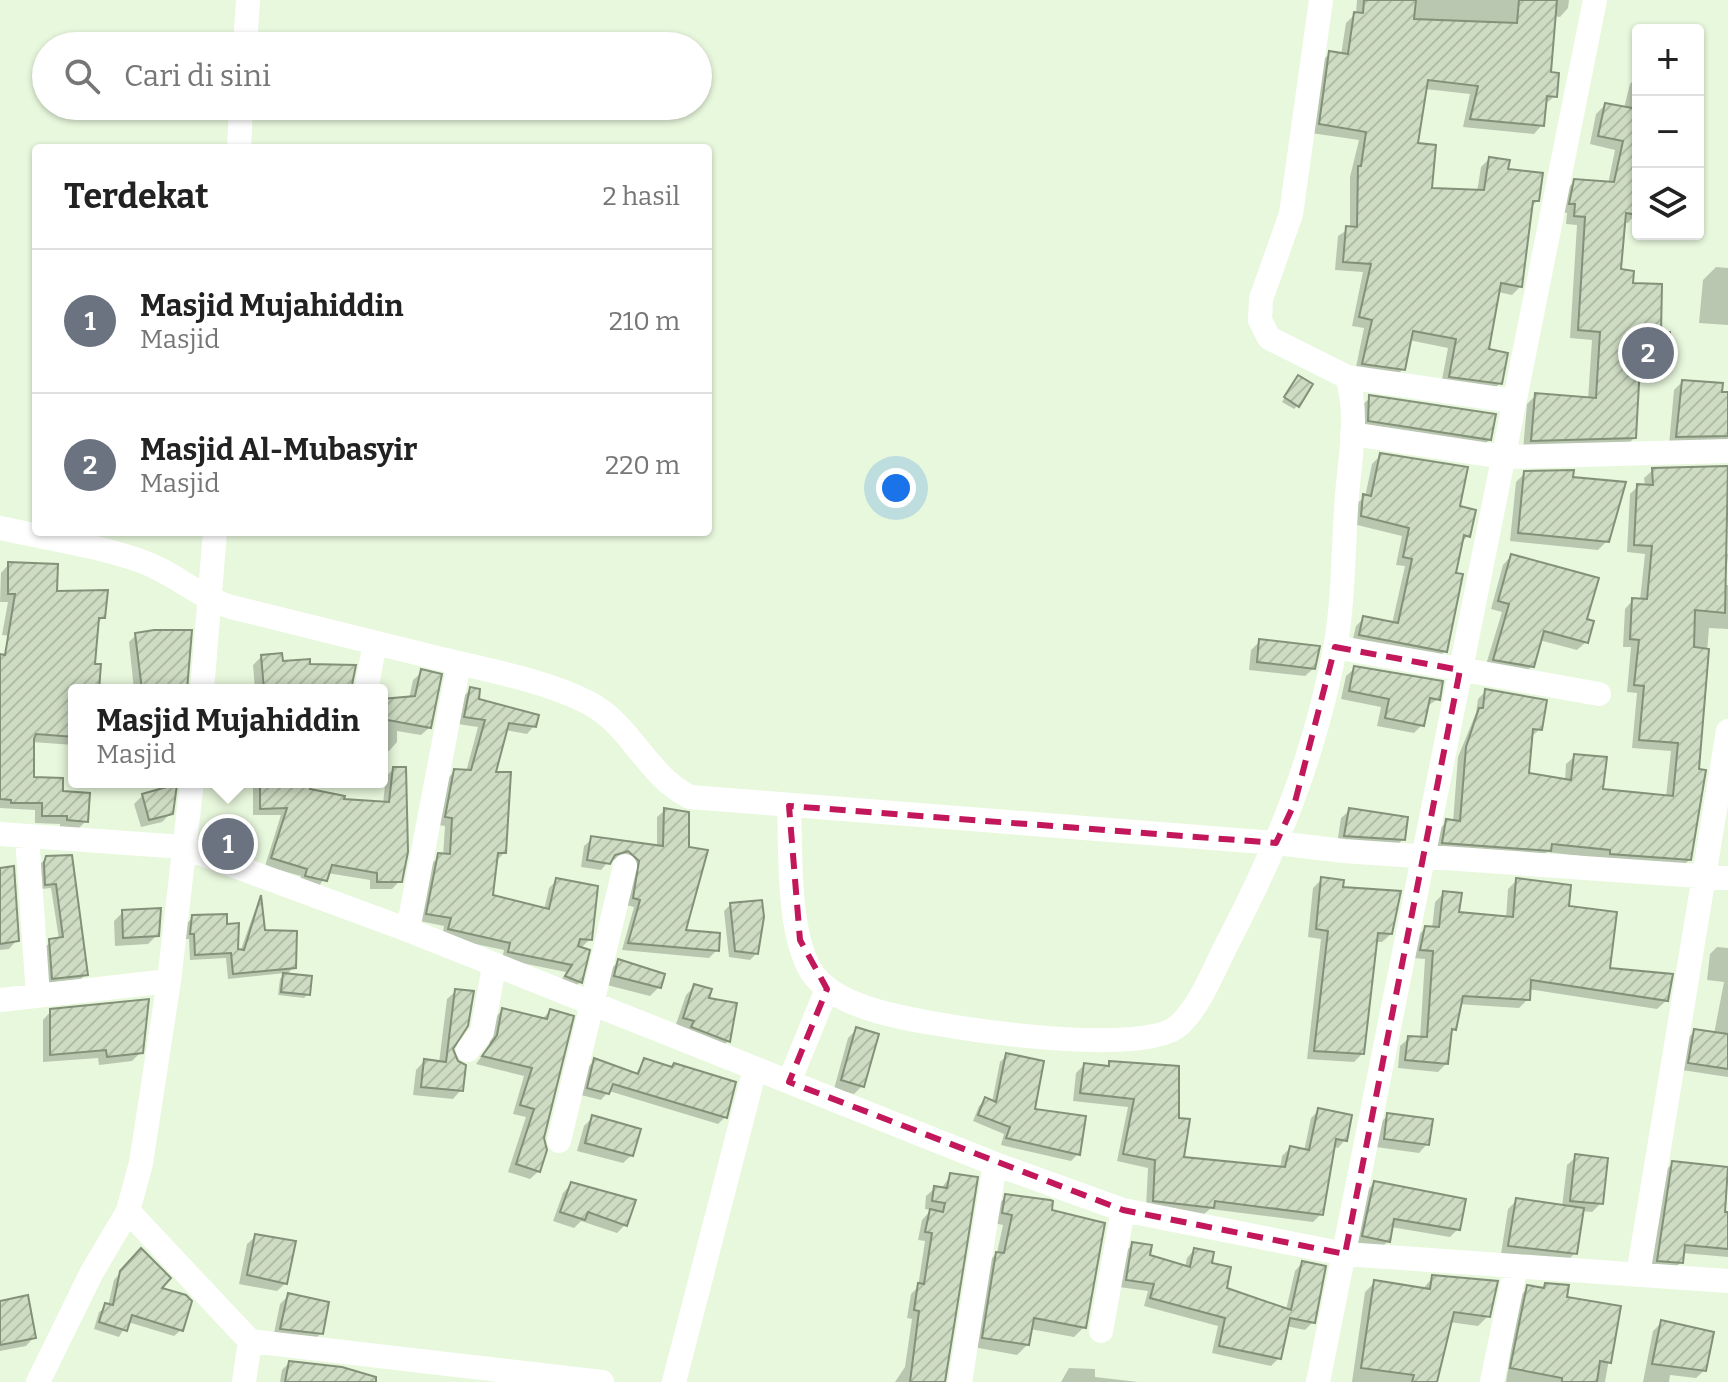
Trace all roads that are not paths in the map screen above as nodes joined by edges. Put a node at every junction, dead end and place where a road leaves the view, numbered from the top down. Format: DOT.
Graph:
graph roads {
  1 [pos="248,0"];
  2 [pos="1321,0"];
  3 [pos="1595,0"];
  4 [pos="246,32"];
  5 [pos="240,120"];
  6 [pos="239,144"];
  7 [pos="1347,377"];
  8 [pos="1513,401"];
  9 [pos="1352,434"];
  10 [pos="1728,451"];
  11 [pos="1503,457"];
  12 [pos="0,528"];
  13 [pos="32,535"];
  14 [pos="35,536"];
  15 [pos="215,536"];
  16 [pos="211,601"];
  17 [pos="375,643"];
  18 [pos="1335,647"];
  19 [pos="459,663"];
  20 [pos="1460,670"];
  21 [pos="203,684"];
  22 [pos="367,684"];
  23 [pos="1599,694"];
  24 [pos="1728,731"];
  25 [pos="191,788"];
  26 [pos="789,806"];
  27 [pos="0,834"];
  28 [pos="27,836"];
  29 [pos="1276,843"];
  30 [pos="183,847"];
  31 [pos="1423,857"];
  32 [pos="625,866"];
  33 [pos="1717,877"];
  34 [pos="408,930"];
  35 [pos="494,967"];
  36 [pos="169,981"];
  37 [pos="827,989"];
  38 [pos="38,996"];
  39 [pos="0,1000"];
  40 [pos="592,1006"];
  41 [pos="468,1050"];
  42 [pos="755,1069"];
  43 [pos="789,1082"];
  44 [pos="559,1141"];
  45 [pos="995,1164"];
  46 [pos="1123,1210"];
  47 [pos="128,1211"];
  48 [pos="1345,1254"];
  49 [pos="1516,1266"];
  50 [pos="1638,1275"];
  51 [pos="1728,1281"];
  52 [pos="1101,1331"];
  53 [pos="250,1341"];
  54 [pos="38,1382"];
  55 [pos="244,1382"];
  56 [pos="602,1382"];
  57 [pos="674,1382"];
  58 [pos="960,1382"];
  59 [pos="1318,1382"];
  60 [pos="1492,1382"];
  1 -- 4 [label="street"];
  2 -- 7 [label="street"];
  3 -- 8 [label="street"];
  5 -- 6 [label="street"];
  7 -- 8 [label="street"];
  7 -- 9 [label="street"];
  8 -- 11 [label="street"];
  9 -- 11 [label="street"];
  9 -- 18 [label="street"];
  10 -- 11 [label="street"];
  11 -- 20 [label="street"];
  12 -- 13 [label="street"];
  14 -- 16 [label="street"];
  15 -- 16 [label="street"];
  16 -- 17 [label="street"];
  16 -- 21 [label="street"];
  17 -- 19 [label="street"];
  17 -- 22 [label="street"];
  18 -- 20 [label="street"];
  18 -- 29 [label="street"];
  19 -- 26 [label="street"];
  19 -- 34 [label="street"];
  20 -- 23 [label="street"];
  20 -- 31 [label="street"];
  24 -- 33 [label="street"];
  25 -- 30 [label="street"];
  26 -- 29 [label="street"];
  26 -- 37 [label="street"];
  27 -- 28 [label="street"];
  28 -- 30 [label="street"];
  28 -- 38 [label="street"];
  29 -- 31 [label="street"];
  29 -- 37 [label="street"];
  30 -- 34 [label="street"];
  30 -- 36 [label="street"];
  31 -- 33 [label="street"];
  31 -- 48 [label="street"];
  32 -- 40 [label="street"];
  33 -- 50 [label="street"];
  34 -- 35 [label="street"];
  35 -- 40 [label="street"];
  35 -- 41 [label="street"];
  36 -- 38 [label="street"];
  36 -- 47 [label="street"];
  37 -- 43 [label="street"];
  38 -- 39 [label="street"];
  40 -- 42 [label="street"];
  40 -- 44 [label="street"];
  42 -- 43 [label="street"];
  42 -- 57 [label="street"];
  43 -- 45 [label="street"];
  45 -- 46 [label="street"];
  45 -- 58 [label="street"];
  46 -- 48 [label="street"];
  46 -- 52 [label="street"];
  47 -- 53 [label="street"];
  47 -- 54 [label="street"];
  48 -- 49 [label="street"];
  48 -- 59 [label="street"];
  49 -- 50 [label="street"];
  49 -- 60 [label="street"];
  50 -- 51 [label="street"];
  53 -- 55 [label="street"];
  53 -- 56 [label="street"];
}
